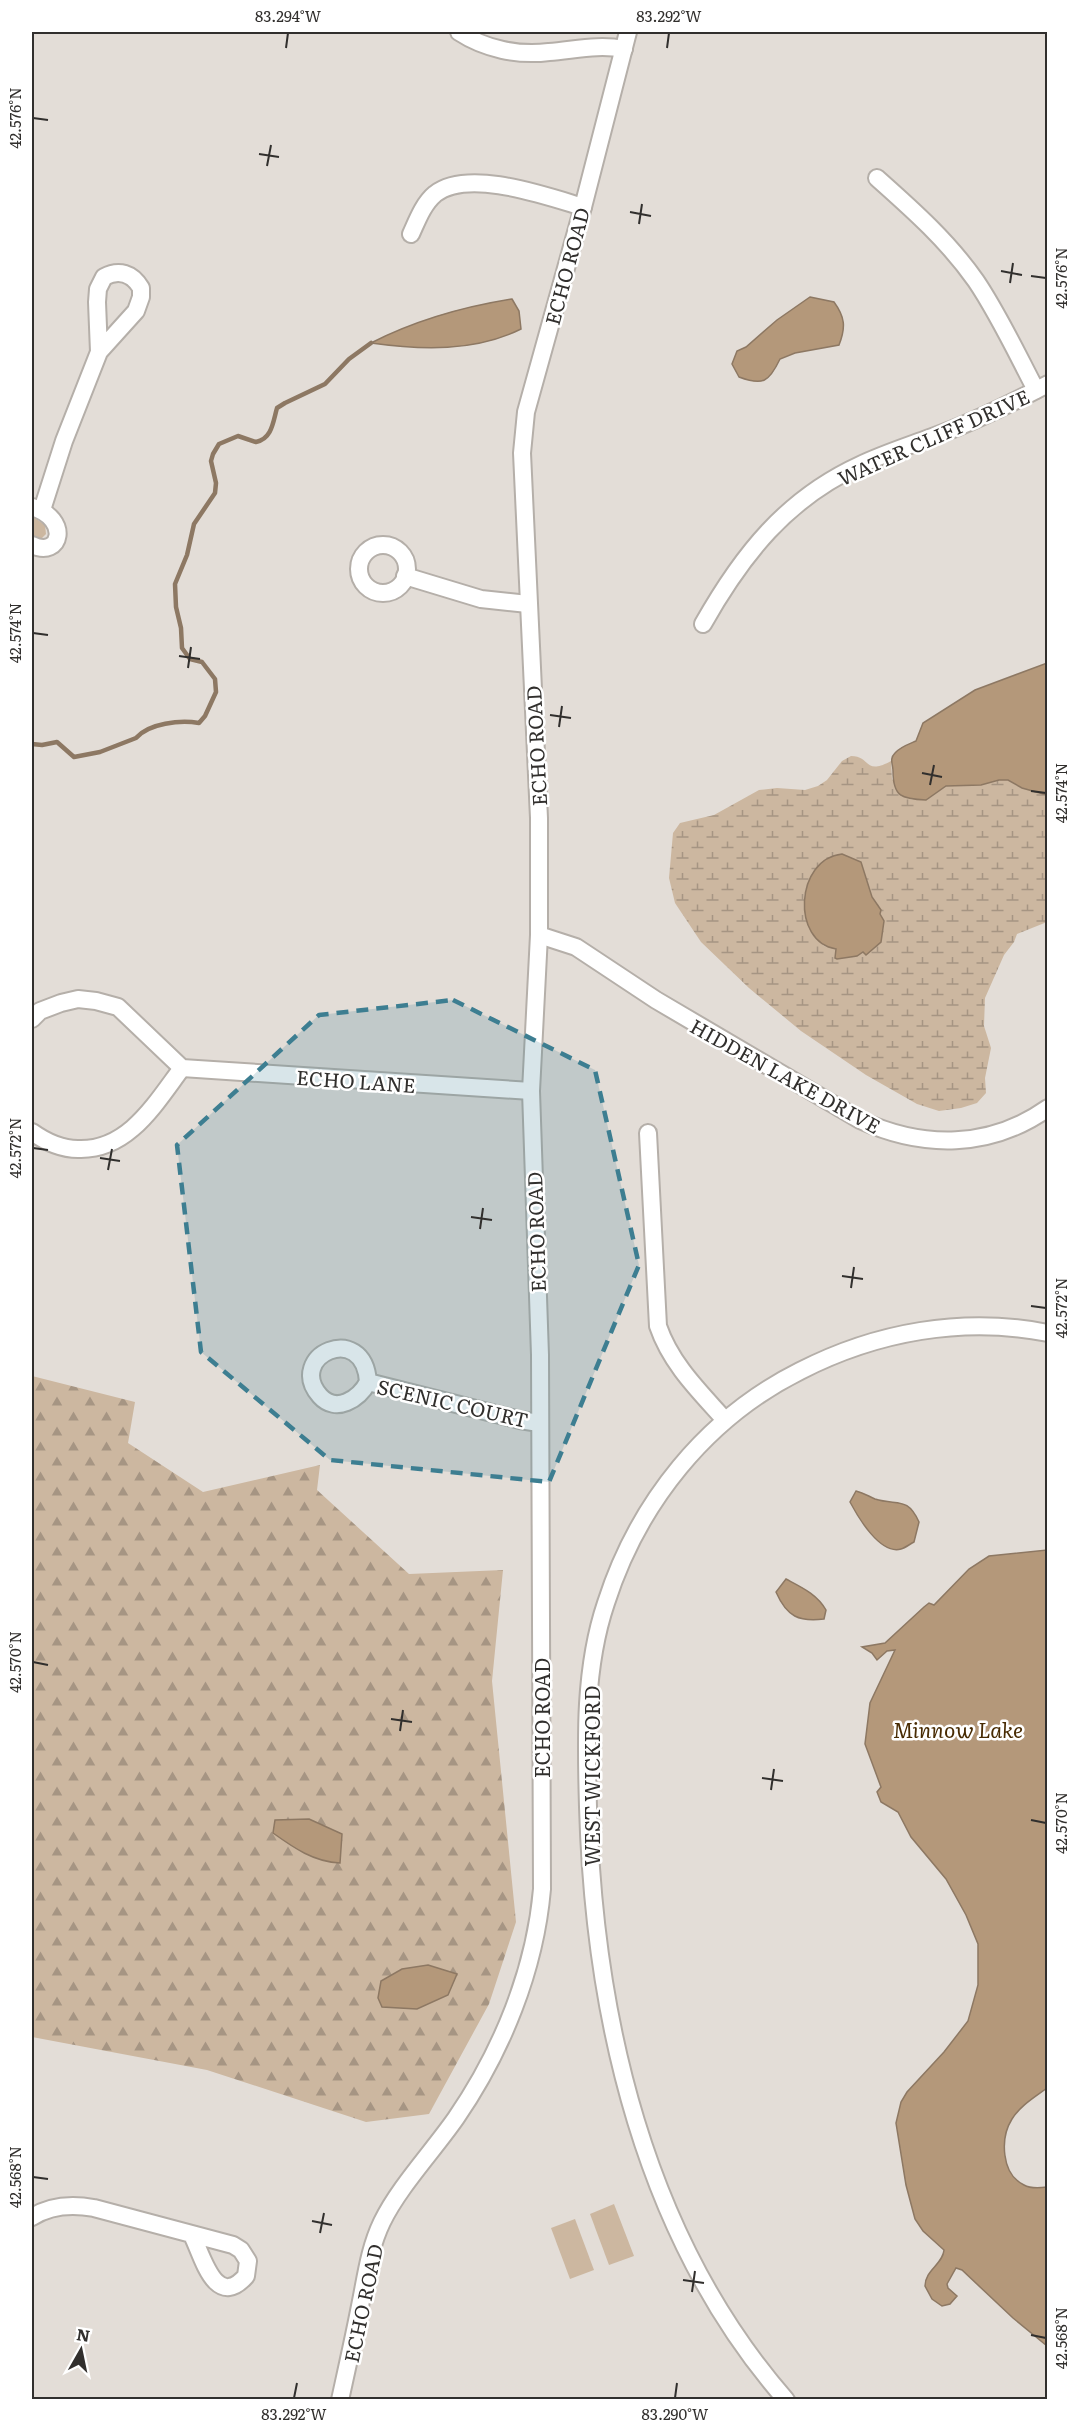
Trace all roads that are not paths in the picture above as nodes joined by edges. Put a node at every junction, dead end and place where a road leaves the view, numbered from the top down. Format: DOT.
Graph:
graph roads {
  1 [pos="459,32"];
  2 [pos="628,32"];
  3 [pos="624,49"];
  4 [pos="877,178"];
  5 [pos="583,207"];
  6 [pos="411,234"];
  7 [pos="99,352"];
  8 [pos="1042,387"];
  9 [pos="37,508"];
  10 [pos="32,545"];
  11 [pos="405,576"];
  12 [pos="528,604"];
  13 [pos="703,624"];
  14 [pos="539,935"];
  15 [pos="32,1019"];
  16 [pos="182,1068"];
  17 [pos="531,1091"];
  18 [pos="1047,1108"];
  19 [pos="32,1132"];
  20 [pos="648,1133"];
  21 [pos="1047,1333"];
  22 [pos="368,1382"];
  23 [pos="725,1420"];
  24 [pos="539,1422"];
  25 [pos="32,2217"];
  26 [pos="192,2235"];
  27 [pos="340,2400"];
  28 [pos="786,2400"];
  1 -- 3 [label="street"];
  2 -- 3 [label="street, ECHO ROAD"];
  3 -- 5 [label="street, ECHO ROAD"];
  4 -- 8 [label="street"];
  5 -- 6 [label="street"];
  5 -- 12 [label="street, ECHO ROAD"];
  7 -- 9 [label="street"];
  8 -- 13 [label="street, WATER CLIFF DRIVE"];
  9 -- 10 [label="street"];
  11 -- 12 [label="street"];
  12 -- 14 [label="street, ECHO ROAD"];
  14 -- 17 [label="street, ECHO ROAD"];
  14 -- 18 [label="street, HIDDEN LAKE DRIVE"];
  15 -- 16 [label="street"];
  16 -- 17 [label="street, ECHO LANE"];
  16 -- 19 [label="street"];
  17 -- 24 [label="street, ECHO ROAD"];
  20 -- 23 [label="street"];
  21 -- 23 [label="street, WEST WICKFORD"];
  22 -- 24 [label="street, SCENIC COURT"];
  23 -- 28 [label="street, WEST WICKFORD"];
  24 -- 27 [label="street, ECHO ROAD"];
  25 -- 26 [label="street"];
}
